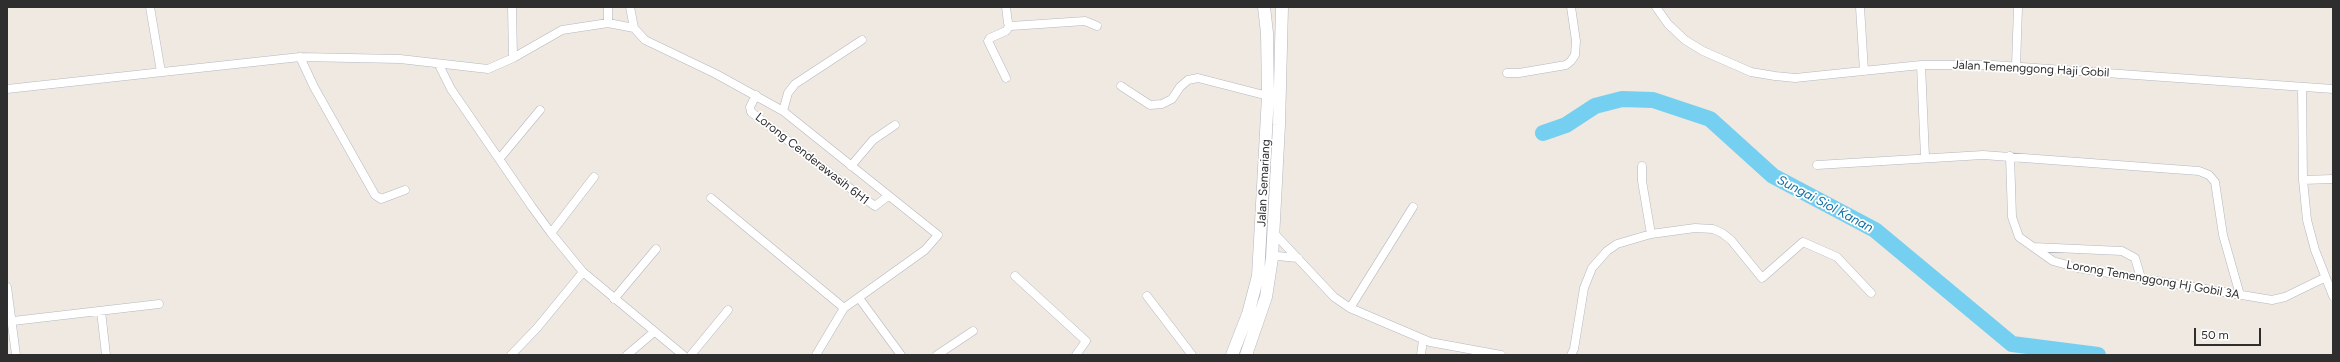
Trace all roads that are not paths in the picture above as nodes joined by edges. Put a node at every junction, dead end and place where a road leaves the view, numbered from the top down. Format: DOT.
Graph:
graph roads {
  1 [pos="150,7"];
  2 [pos="512,7"];
  3 [pos="608,7"];
  4 [pos="630,7"];
  5 [pos="1006,7"];
  6 [pos="1264,7"];
  7 [pos="1282,7"];
  8 [pos="1571,7"];
  9 [pos="1656,7"];
  10 [pos="1860,7"];
  11 [pos="2018,7"];
  12 [pos="608,23"];
  13 [pos="1010,25"];
  14 [pos="1097,26"];
  15 [pos="634,28"];
  16 [pos="862,40"];
  17 [pos="300,57"];
  18 [pos="513,58"];
  19 [pos="439,65"];
  20 [pos="1921,66"];
  21 [pos="2016,66"];
  22 [pos="1864,71"];
  23 [pos="161,72"];
  24 [pos="1507,73"];
  25 [pos="1006,78"];
  26 [pos="1121,86"];
  27 [pos="2302,88"];
  28 [pos="2333,89"];
  29 [pos="7,90"];
  30 [pos="756,95"];
  31 [pos="1268,96"];
  32 [pos="540,110"];
  33 [pos="783,111"];
  34 [pos="895,125"];
  35 [pos="2010,156"];
  36 [pos="1925,157"];
  37 [pos="500,158"];
  38 [pos="1817,165"];
  39 [pos="850,166"];
  40 [pos="1642,166"];
  41 [pos="594,177"];
  42 [pos="2333,179"];
  43 [pos="2303,180"];
  44 [pos="405,190"];
  45 [pos="888,196"];
  46 [pos="711,198"];
  47 [pos="1412,207"];
  48 [pos="1273,232"];
  49 [pos="551,233"];
  50 [pos="1651,234"];
  51 [pos="2033,247"];
  52 [pos="656,249"];
  53 [pos="1272,258"];
  54 [pos="1298,258"];
  55 [pos="583,272"];
  56 [pos="1015,276"];
  57 [pos="2141,278"];
  58 [pos="2324,278"];
  59 [pos="7,287"];
  60 [pos="1870,293"];
  61 [pos="2240,295"];
  62 [pos="1147,296"];
  63 [pos="2333,296"];
  64 [pos="859,298"];
  65 [pos="614,299"];
  66 [pos="159,304"];
  67 [pos="844,308"];
  68 [pos="1350,308"];
  69 [pos="728,310"];
  70 [pos="101,311"];
  71 [pos="13,321"];
  72 [pos="973,330"];
  73 [pos="654,332"];
  74 [pos="1423,340"];
  75 [pos="16,355"];
  76 [pos="106,355"];
  77 [pos="511,355"];
  78 [pos="627,355"];
  79 [pos="683,355"];
  80 [pos="691,355"];
  81 [pos="816,355"];
  82 [pos="901,355"];
  83 [pos="937,355"];
  84 [pos="1076,355"];
  85 [pos="1192,355"];
  86 [pos="1232,355"];
  87 [pos="1246,355"];
  88 [pos="1421,355"];
  89 [pos="1501,355"];
  90 [pos="1571,355"];
  1 -- 23 [label="street"];
  2 -- 18 [label="street"];
  3 -- 12 [label="street"];
  4 -- 15 [label="street"];
  5 -- 13 [label="street"];
  6 -- 31 [label="main road, Jalan Semariang"];
  7 -- 48 [label="main road, Jalan Semariang"];
  8 -- 24 [label="street"];
  9 -- 22 [label="street, Jalan Temenggong Haji Gobil"];
  10 -- 22 [label="street"];
  11 -- 21 [label="street"];
  12 -- 15 [label="street"];
  12 -- 18 [label="street"];
  13 -- 14 [label="street"];
  13 -- 25 [label="street"];
  15 -- 30 [label="street"];
  16 -- 33 [label="street"];
  17 -- 19 [label="street"];
  17 -- 23 [label="street"];
  17 -- 44 [label="street"];
  18 -- 19 [label="street"];
  19 -- 37 [label="street"];
  20 -- 21 [label="street, Jalan Temenggong Haji Gobil"];
  20 -- 22 [label="street, Jalan Temenggong Haji Gobil"];
  20 -- 36 [label="street"];
  21 -- 27 [label="street, Jalan Temenggong Haji Gobil"];
  23 -- 29 [label="street"];
  26 -- 31 [label="street"];
  27 -- 28 [label="street, Jalan Temenggong Haji Gobil"];
  27 -- 43 [label="street"];
  30 -- 33 [label="street"];
  30 -- 45 [label="street, Lorong Cenderawasih 6H1"];
  31 -- 86 [label="main road, Jalan Semariang"];
  32 -- 37 [label="street"];
  33 -- 39 [label="street"];
  34 -- 39 [label="street"];
  35 -- 36 [label="street"];
  35 -- 51 [label="street, Lorong Temenggong Hj Gobil 3A"];
  35 -- 61 [label="street"];
  36 -- 38 [label="street"];
  37 -- 49 [label="street"];
  39 -- 45 [label="street"];
  40 -- 50 [label="street"];
  41 -- 49 [label="street"];
  42 -- 43 [label="street"];
  43 -- 58 [label="street"];
  45 -- 64 [label="street"];
  46 -- 67 [label="street"];
  47 -- 68 [label="street"];
  48 -- 53 [label="main road, Jalan Semariang"];
  48 -- 54 [label="street"];
  49 -- 55 [label="street"];
  50 -- 60 [label="street"];
  50 -- 90 [label="street"];
  51 -- 57 [label="street, Lorong Temenggong Hj Gobil 3A"];
  51 -- 57 [label="street"];
  52 -- 65 [label="street"];
  53 -- 54 [label="street"];
  53 -- 87 [label="main road, Jalan Semariang"];
  54 -- 68 [label="street"];
  55 -- 65 [label="street"];
  55 -- 77 [label="street"];
  56 -- 84 [label="street"];
  57 -- 61 [label="street, Lorong Temenggong Hj Gobil 3A"];
  58 -- 61 [label="street, Lorong Temenggong Hj Gobil 3A"];
  58 -- 63 [label="street"];
  59 -- 71 [label="street"];
  62 -- 85 [label="street"];
  64 -- 67 [label="street"];
  64 -- 82 [label="street"];
  65 -- 73 [label="street"];
  66 -- 70 [label="street"];
  67 -- 81 [label="street"];
  68 -- 74 [label="street"];
  69 -- 80 [label="street"];
  70 -- 71 [label="street"];
  70 -- 76 [label="street"];
  71 -- 75 [label="street"];
  72 -- 83 [label="street"];
  73 -- 78 [label="street"];
  73 -- 79 [label="street"];
  74 -- 88 [label="street"];
  74 -- 89 [label="street"];
}
